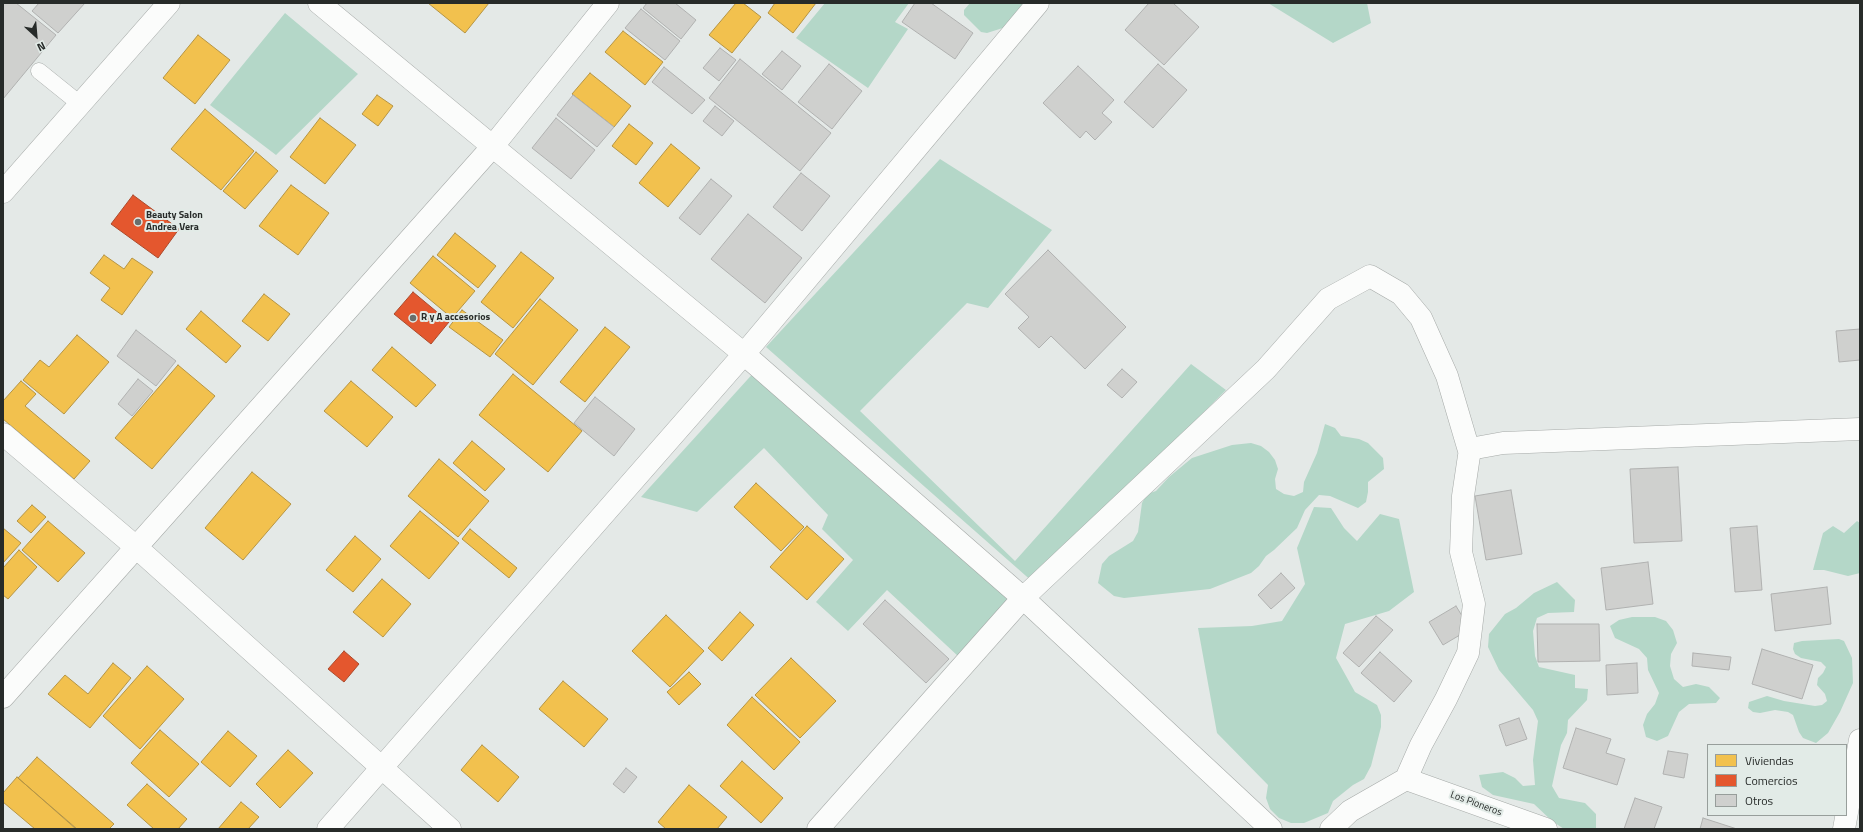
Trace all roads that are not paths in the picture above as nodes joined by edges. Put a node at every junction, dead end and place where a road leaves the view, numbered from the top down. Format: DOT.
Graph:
graph roads {
  1 [pos="169,3"];
  2 [pos="319,3"];
  3 [pos="608,3"];
  4 [pos="1038,3"];
  5 [pos="39,71"];
  6 [pos="80,104"];
  7 [pos="493,146"];
  8 [pos="3,192"];
  9 [pos="744,354"];
  10 [pos="1860,429"];
  11 [pos="3,434"];
  12 [pos="1470,454"];
  13 [pos="136,547"];
  14 [pos="1023,598"];
  15 [pos="3,697"];
  16 [pos="1860,740"];
  17 [pos="382,766"];
  18 [pos="1406,779"];
  19 [pos="1847,812"];
  20 [pos="1846,816"];
  21 [pos="328,829"];
  22 [pos="450,829"];
  23 [pos="818,829"];
  24 [pos="1271,829"];
  25 [pos="1331,829"];
  26 [pos="1546,829"];
  27 [pos="1844,829"];
  1 -- 6 [label="street"];
  2 -- 7 [label="street"];
  3 -- 7 [label="street"];
  4 -- 9 [label="street"];
  5 -- 6 [label="lane"];
  6 -- 8 [label="street"];
  7 -- 9 [label="street"];
  7 -- 13 [label="street"];
  9 -- 14 [label="street"];
  9 -- 17 [label="street"];
  10 -- 12 [label="street"];
  11 -- 13 [label="street"];
  12 -- 14 [label="street"];
  12 -- 18 [label="street"];
  13 -- 15 [label="street"];
  13 -- 17 [label="street"];
  14 -- 23 [label="street"];
  14 -- 24 [label="street"];
  16 -- 19 [label="street"];
  17 -- 21 [label="street"];
  17 -- 22 [label="street"];
  18 -- 25 [label="street"];
  18 -- 26 [label="street, Los Pioneros"];
  20 -- 27 [label="street"];
}
